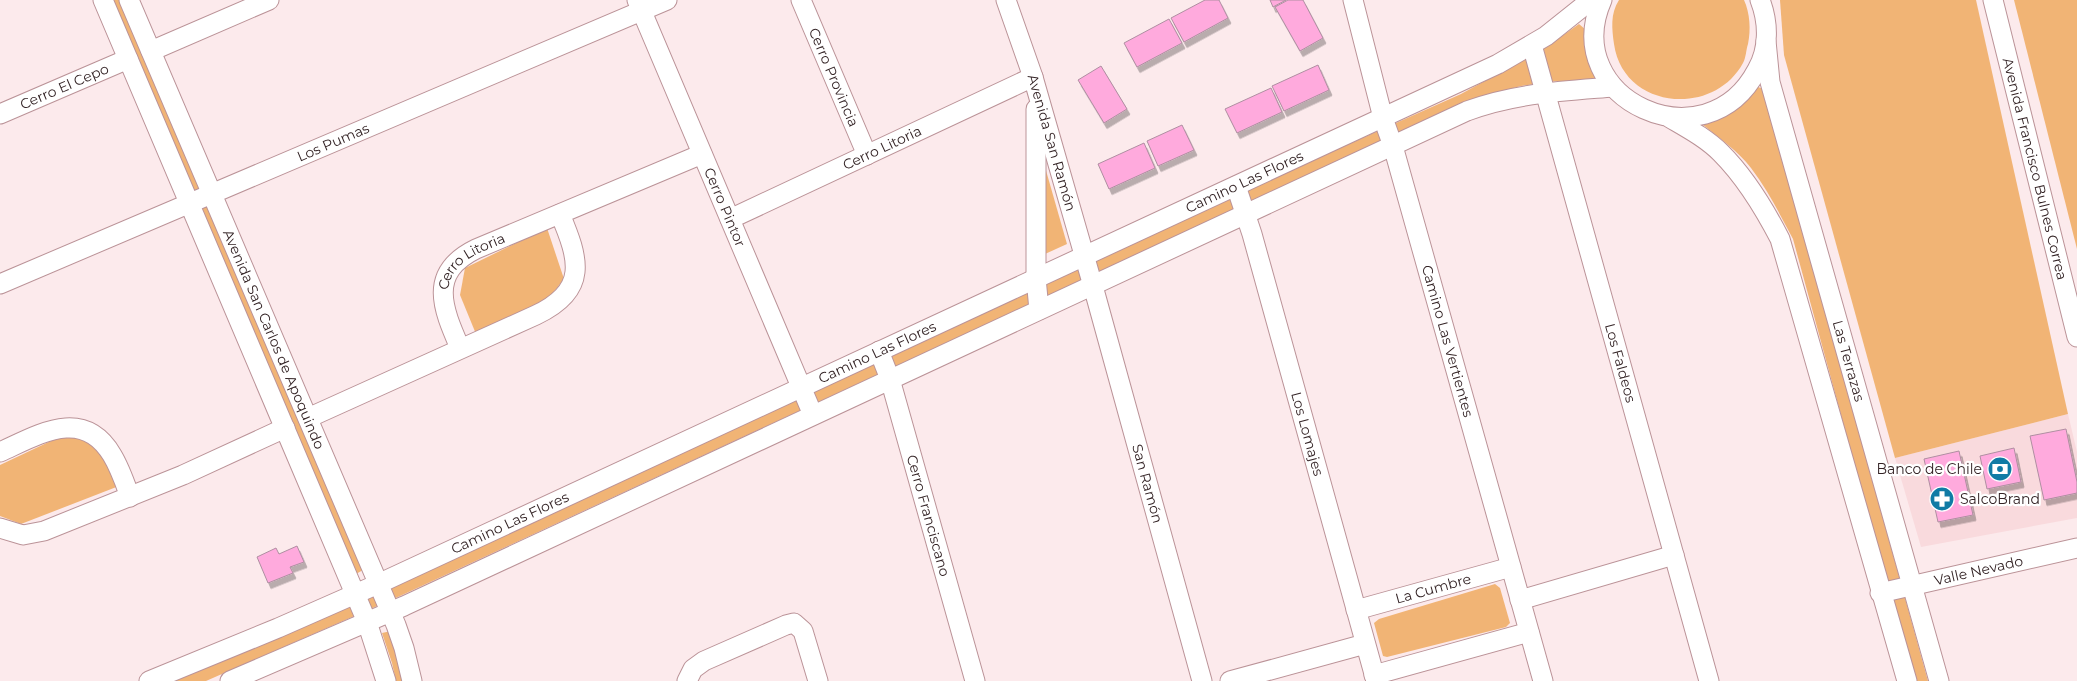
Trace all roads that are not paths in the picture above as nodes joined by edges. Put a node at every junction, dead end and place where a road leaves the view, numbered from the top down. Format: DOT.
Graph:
graph roads {
  1 [pos="103,0"];
  2 [pos="130,0"];
  3 [pos="269,0"];
  4 [pos="667,0"];
  5 [pos="801,0"];
  6 [pos="1006,0"];
  7 [pos="1353,0"];
  8 [pos="1590,0"];
  9 [pos="1602,0"];
  10 [pos="1760,0"];
  11 [pos="1993,0"];
  12 [pos="639,5"];
  13 [pos="1766,41"];
  14 [pos="1532,45"];
  15 [pos="151,50"];
  16 [pos="128,60"];
  17 [pos="1035,84"];
  18 [pos="1613,87"];
  19 [pos="1545,93"];
  20 [pos="0,114"];
  21 [pos="1382,118"];
  22 [pos="1670,118"];
  23 [pos="1393,146"];
  24 [pos="702,154"];
  25 [pos="867,155"];
  26 [pos="1236,186"];
  27 [pos="212,194"];
  28 [pos="189,204"];
  29 [pos="560,214"];
  30 [pos="1246,214"];
  31 [pos="730,219"];
  32 [pos="1084,256"];
  33 [pos="1036,278"];
  34 [pos="0,284"];
  35 [pos="1093,286"];
  36 [pos="1039,310"];
  37 [pos="2077,337"];
  38 [pos="1842,341"];
  39 [pos="460,348"];
  40 [pos="1813,349"];
  41 [pos="879,351"];
  42 [pos="890,379"];
  43 [pos="801,387"];
  44 [pos="813,415"];
  45 [pos="308,418"];
  46 [pos="285,428"];
  47 [pos="0,452"];
  48 [pos="130,497"];
  49 [pos="0,528"];
  50 [pos="2077,548"];
  51 [pos="1674,555"];
  52 [pos="1511,567"];
  53 [pos="378,584"];
  54 [pos="1911,586"];
  55 [pos="1880,593"];
  56 [pos="355,594"];
  57 [pos="1520,600"];
  58 [pos="1356,610"];
  59 [pos="390,612"];
  60 [pos="367,622"];
  61 [pos="1529,632"];
  62 [pos="1366,644"];
  63 [pos="1375,678"];
  64 [pos="149,681"];
  65 [pos="230,681"];
  66 [pos="386,681"];
  67 [pos="412,681"];
  68 [pos="687,681"];
  69 [pos="818,681"];
  70 [pos="975,681"];
  71 [pos="1202,681"];
  72 [pos="1230,681"];
  73 [pos="1543,681"];
  74 [pos="1709,681"];
  75 [pos="1907,681"];
  76 [pos="1939,681"];
  1 -- 16 [label="street, Avenida San Carlos de Apoquindo"];
  2 -- 15 [label="street, Avenida San Carlos de Apoquindo"];
  3 -- 15 [label="street"];
  4 -- 12 [label="street, Los Pumas"];
  5 -- 25 [label="street, Cerro Provincia"];
  6 -- 17 [label="street, Avenida San Ramón"];
  7 -- 21 [label="street, Camino Las Vertientes"];
  8 -- 14 [label="street, Camino Las Flores"];
  9 -- 18 [label="street"];
  10 -- 13 [label="street, Las Terrazas"];
  11 -- 37 [label="street, Avenida Francisco Bulnes Correa"];
  12 -- 24 [label="street, Cerro Pintor"];
  12 -- 27 [label="street, Los Pumas"];
  13 -- 22 [label="street"];
  13 -- 38 [label="street, Las Terrazas"];
  14 -- 19 [label="street, Los Faldeos"];
  14 -- 21 [label="street, Camino Las Flores"];
  15 -- 27 [label="street, Avenida San Carlos de Apoquindo"];
  16 -- 20 [label="street, Cerro El Cepo"];
  16 -- 28 [label="street, Avenida San Carlos de Apoquindo"];
  17 -- 25 [label="street, Cerro Litoria"];
  17 -- 32 [label="street, Avenida San Ramón"];
  17 -- 33 [label="street"];
  18 -- 19 [label="street"];
  18 -- 22 [label="street"];
  19 -- 23 [label="street"];
  19 -- 51 [label="street, Los Faldeos"];
  21 -- 23 [label="street, Camino Las Vertientes"];
  21 -- 26 [label="street, Camino Las Flores"];
  22 -- 40 [label="street"];
  23 -- 30 [label="street"];
  23 -- 52 [label="street, Camino Las Vertientes"];
  24 -- 29 [label="street, Cerro Litoria"];
  24 -- 31 [label="street, Cerro Pintor"];
  25 -- 31 [label="street, Cerro Litoria"];
  26 -- 30 [label="street, Los Lomajes"];
  26 -- 32 [label="street, Camino Las Flores"];
  27 -- 28 [label="street, Los Pumas"];
  27 -- 45 [label="street, Avenida San Carlos de Apoquindo"];
  28 -- 34 [label="street, Los Pumas"];
  28 -- 46 [label="street, Avenida San Carlos de Apoquindo"];
  29 -- 39 [label="street"];
  29 -- 39 [label="street, Cerro Litoria"];
  30 -- 35 [label="street"];
  30 -- 58 [label="street, Los Lomajes"];
  31 -- 43 [label="street, Cerro Pintor"];
  32 -- 33 [label="street, Camino Las Flores"];
  32 -- 35 [label="street, Avenida San Ramón"];
  33 -- 36 [label="street"];
  33 -- 41 [label="street, Camino Las Flores"];
  35 -- 36 [label="street"];
  35 -- 71 [label="street, San Ramón"];
  36 -- 42 [label="street"];
  38 -- 40 [label="street"];
  38 -- 54 [label="street, Las Terrazas"];
  39 -- 45 [label="street"];
  40 -- 55 [label="street"];
  41 -- 42 [label="street, Cerro Franciscano"];
  41 -- 43 [label="street, Camino Las Flores"];
  42 -- 44 [label="street"];
  42 -- 70 [label="street, Cerro Franciscano"];
  43 -- 44 [label="street, Cerro Pintor"];
  43 -- 53 [label="street, Camino Las Flores"];
  44 -- 59 [label="street"];
  45 -- 53 [label="street, Avenida San Carlos de Apoquindo"];
  46 -- 48 [label="street"];
  46 -- 56 [label="street, Avenida San Carlos de Apoquindo"];
  47 -- 48 [label="street"];
  48 -- 49 [label="street"];
  50 -- 54 [label="street, Valle Nevado"];
  51 -- 57 [label="street"];
  51 -- 74 [label="street, Los Faldeos"];
  52 -- 57 [label="street, Camino Las Vertientes"];
  52 -- 58 [label="street, La Cumbre"];
  53 -- 56 [label="street, Camino Las Flores"];
  53 -- 59 [label="street, Avenida San Carlos de Apoquindo"];
  54 -- 55 [label="street, Valle Nevado"];
  54 -- 76 [label="street, Las Terrazas"];
  55 -- 75 [label="street"];
  56 -- 60 [label="street, Avenida San Carlos de Apoquindo"];
  56 -- 64 [label="street, Camino Las Flores"];
  57 -- 61 [label="street, Camino Las Vertientes"];
  58 -- 62 [label="street, Los Lomajes"];
  59 -- 60 [label="street"];
  59 -- 67 [label="street, Avenida San Carlos de Apoquindo"];
  60 -- 65 [label="street"];
  60 -- 66 [label="street, Avenida San Carlos de Apoquindo"];
  61 -- 63 [label="street"];
  61 -- 73 [label="street, Camino Las Vertientes"];
  62 -- 63 [label="street, Los Lomajes"];
  62 -- 72 [label="street"];
  68 -- 69 [label="street"];
}
